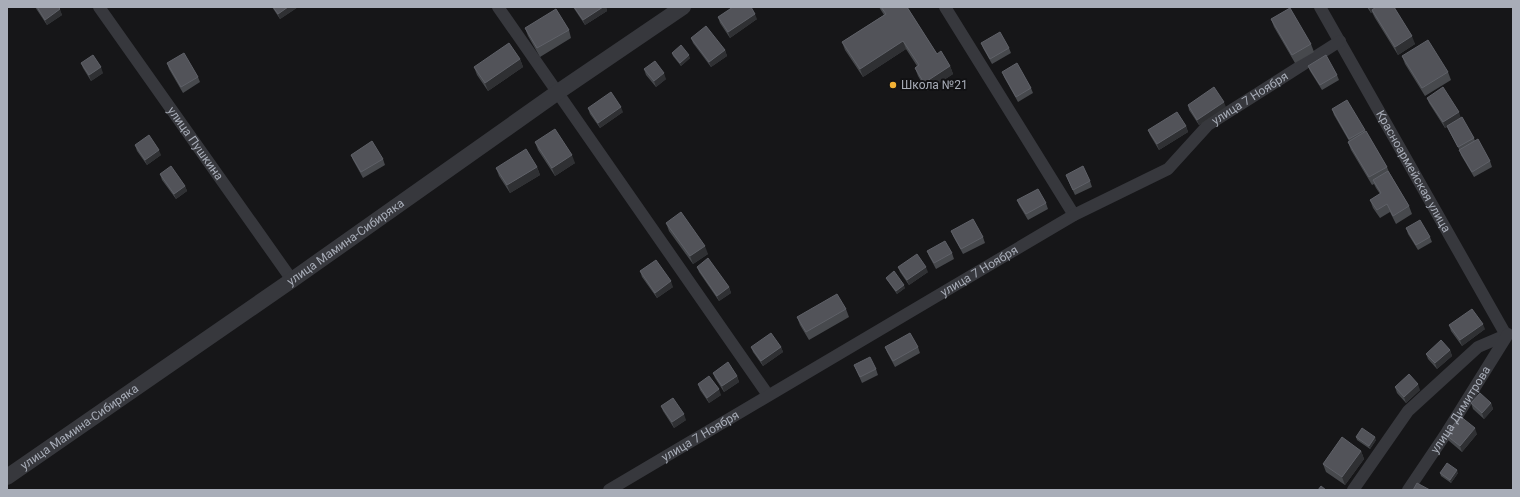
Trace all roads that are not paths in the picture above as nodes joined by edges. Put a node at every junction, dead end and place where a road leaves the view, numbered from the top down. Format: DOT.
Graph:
graph roads {
  1 [pos="100,7"];
  2 [pos="498,7"];
  3 [pos="683,7"];
  4 [pos="946,7"];
  5 [pos="1320,7"];
  6 [pos="1340,42"];
  7 [pos="558,92"];
  8 [pos="1074,214"];
  9 [pos="292,280"];
  10 [pos="1510,333"];
  11 [pos="768,395"];
  12 [pos="7,477"];
  13 [pos="609,490"];
  14 [pos="1352,490"];
  15 [pos="1408,490"];
  1 -- 9 [label="street, улица Пушкина"];
  2 -- 7 [label="street"];
  3 -- 7 [label="street, улица Мамина-Сибиряка"];
  4 -- 8 [label="street"];
  5 -- 6 [label="street, Красноармейская улица"];
  6 -- 8 [label="street, улица 7 Ноября"];
  6 -- 10 [label="street, Красноармейская улица"];
  7 -- 9 [label="street, улица Мамина-Сибиряка"];
  7 -- 11 [label="street"];
  8 -- 11 [label="street, улица 7 Ноября"];
  9 -- 12 [label="street, улица Мамина-Сибиряка"];
  10 -- 14 [label="street"];
  10 -- 15 [label="street, улица Димитрова"];
  11 -- 13 [label="street, улица 7 Ноября"];
}
